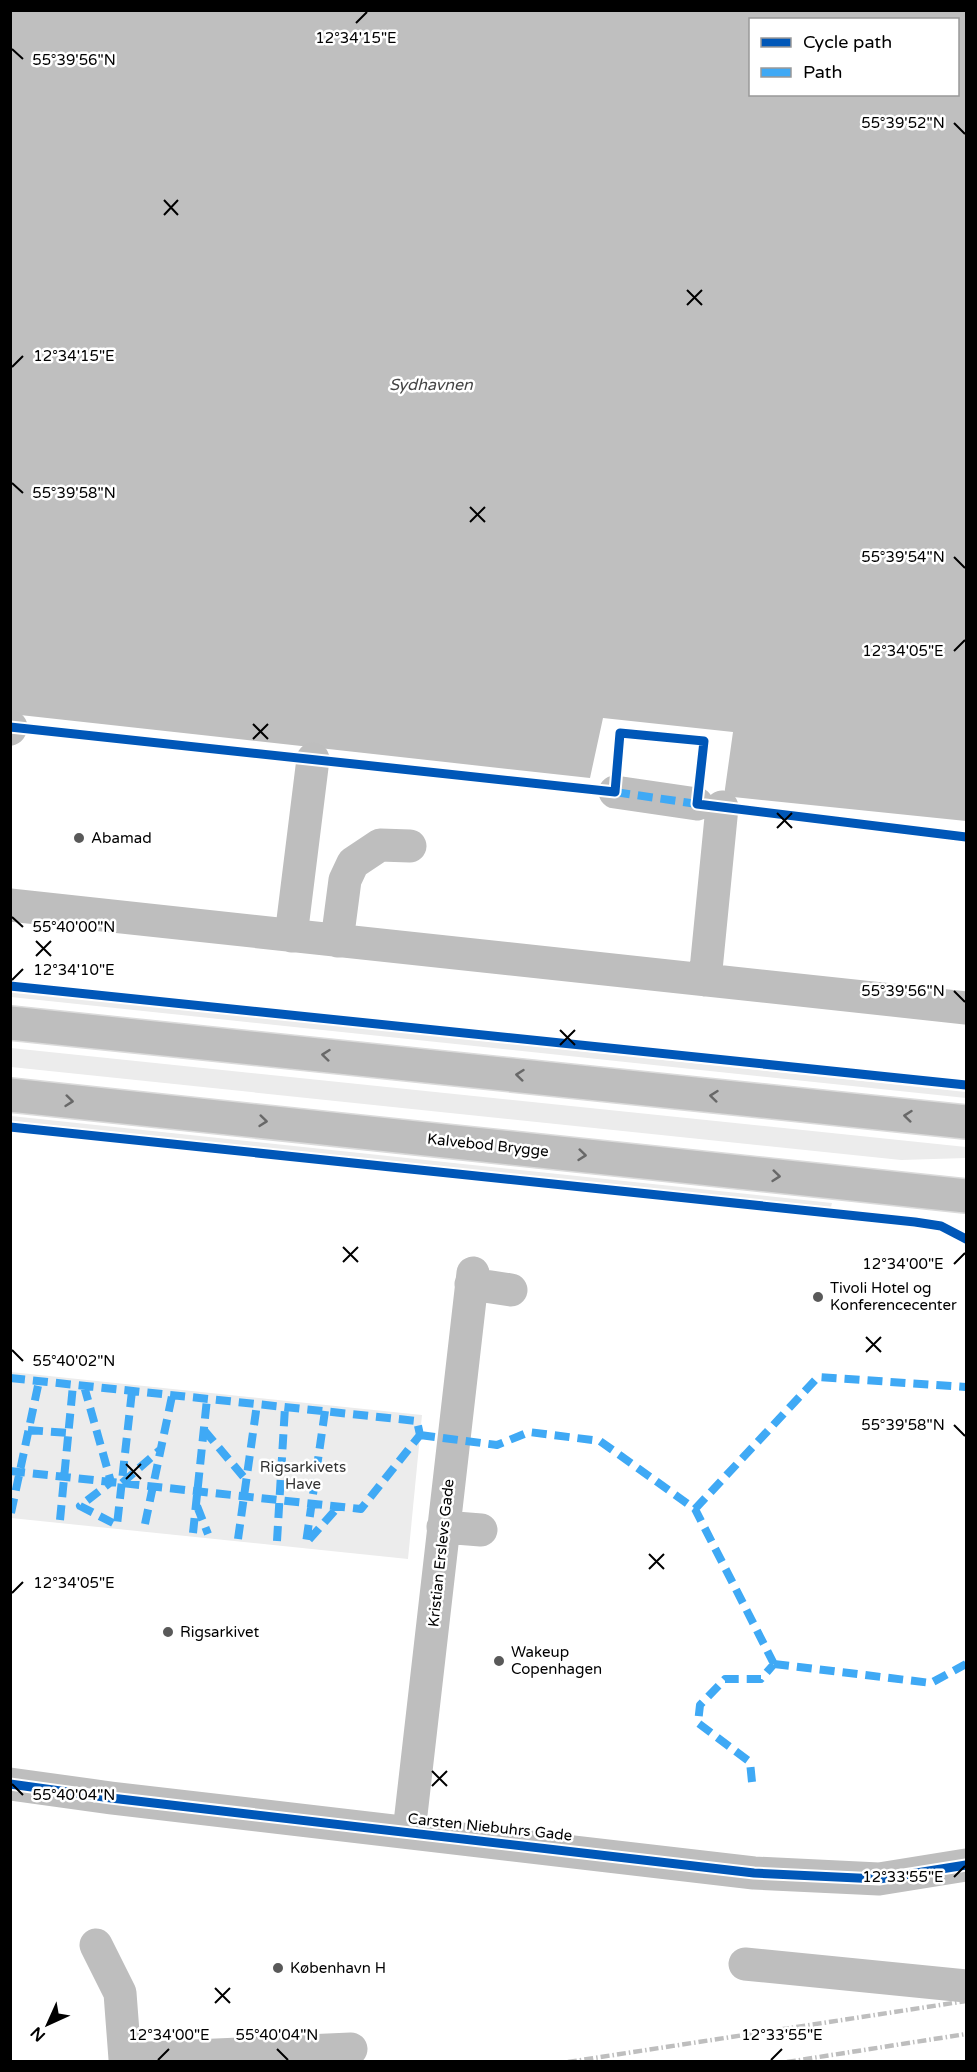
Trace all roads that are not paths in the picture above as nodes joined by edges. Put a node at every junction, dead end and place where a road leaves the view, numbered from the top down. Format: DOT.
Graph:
graph roads {
  1 [pos="313,759"];
  2 [pos="615,792"];
  3 [pos="410,846"];
  4 [pos="10,905"];
  5 [pos="291,936"];
  6 [pos="337,941"];
  7 [pos="705,980"];
  8 [pos="966,1008"];
  9 [pos="10,1023"];
  10 [pos="10,1095"];
  11 [pos="966,1122"];
  12 [pos="966,1196"];
  13 [pos="511,1290"];
  14 [pos="443,1527"];
  15 [pos="481,1530"];
  16 [pos="10,1784"];
  17 [pos="409,1832"];
  18 [pos="966,1865"];
  19 [pos="96,1945"];
  20 [pos="744,1964"];
  21 [pos="966,1986"];
  22 [pos="351,2049"];
  1 -- 5 [label="main road"];
  2 -- 7 [label="main road"];
  3 -- 6 [label="main road"];
  4 -- 5 [label="main road"];
  5 -- 6 [label="main road"];
  6 -- 7 [label="main road"];
  7 -- 8 [label="main road"];
  11 -- 9 [label="main road, one-way"];
  10 -- 12 [label="main road, Kalvebod Brygge, one-way"];
  13 -- 14 [label="main road, Kristian Erslevs Gade"];
  14 -- 15 [label="main road"];
  14 -- 17 [label="main road, Kristian Erslevs Gade"];
  16 -- 17 [label="main road, Carsten Niebuhrs Gade"];
  17 -- 18 [label="main road, Carsten Niebuhrs Gade"];
  19 -- 22 [label="main road"];
  20 -- 21 [label="main road"];
}
